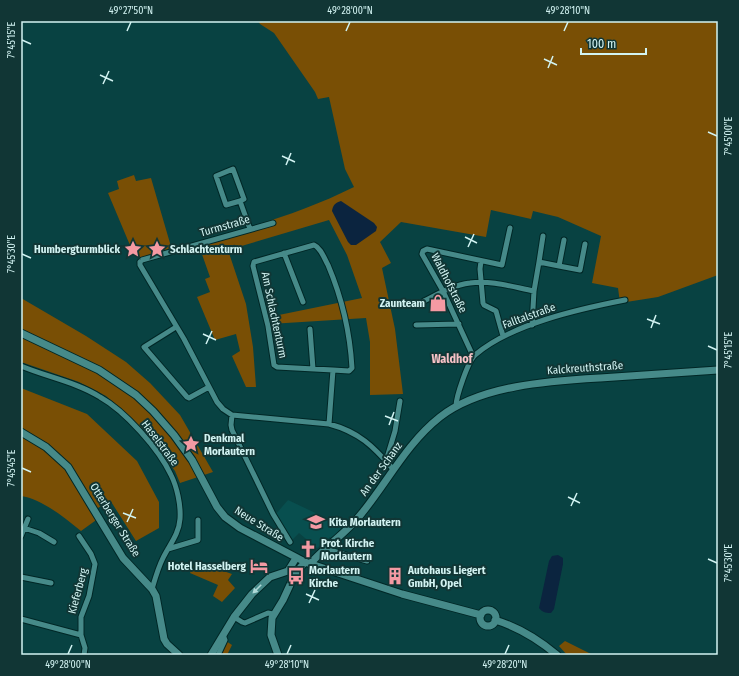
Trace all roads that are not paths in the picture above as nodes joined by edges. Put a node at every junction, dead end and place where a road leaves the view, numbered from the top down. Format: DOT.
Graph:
graph roads {
  1 [pos="240,201"];
  2 [pos="273,223"];
  3 [pos="510,228"];
  4 [pos="250,229"];
  5 [pos="543,236"];
  6 [pos="564,240"];
  7 [pos="585,244"];
  8 [pos="284,253"];
  9 [pos="481,260"];
  10 [pos="539,262"];
  11 [pos="559,266"];
  12 [pos="481,283"];
  13 [pos="444,291"];
  14 [pos="534,292"];
  15 [pos="625,300"];
  16 [pos="303,302"];
  17 [pos="424,302"];
  18 [pos="459,324"];
  19 [pos="416,325"];
  20 [pos="532,325"];
  21 [pos="176,326"];
  22 [pos="310,329"];
  23 [pos="21,333"];
  24 [pos="503,336"];
  25 [pos="473,356"];
  26 [pos="21,366"];
  27 [pos="313,368"];
  28 [pos="333,370"];
  29 [pos="718,370"];
  30 [pos="209,387"];
  31 [pos="400,401"];
  32 [pos="456,406"];
  33 [pos="232,415"];
  34 [pos="329,424"];
  35 [pos="21,432"];
  36 [pos="386,461"];
  37 [pos="393,469"];
  38 [pos="28,519"];
  39 [pos="198,520"];
  40 [pos="24,528"];
  41 [pos="21,536"];
  42 [pos="79,536"];
  43 [pos="54,542"];
  44 [pos="290,542"];
  45 [pos="168,549"];
  46 [pos="326,549"];
  47 [pos="296,558"];
  48 [pos="367,562"];
  49 [pos="308,563"];
  50 [pos="292,571"];
  51 [pos="21,577"];
  52 [pos="51,583"];
  53 [pos="152,589"];
  54 [pos="274,614"];
  55 [pos="481,616"];
  56 [pos="234,617"];
  57 [pos="21,619"];
  58 [pos="495,620"];
  59 [pos="80,635"];
  60 [pos="223,635"];
  61 [pos="84,655"];
  62 [pos="180,655"];
  63 [pos="211,655"];
  64 [pos="218,655"];
  65 [pos="278,655"];
  66 [pos="557,655"];
  1 -- 1 [label="street"];
  1 -- 4 [label="street"];
  2 -- 4 [label="street, Turmstraße"];
  3 -- 9 [label="street"];
  4 -- 21 [label="street, Turmstraße"];
  5 -- 10 [label="street"];
  6 -- 11 [label="street"];
  7 -- 11 [label="street"];
  8 -- 16 [label="street"];
  8 -- 27 [label="street, Am Schlachtenturm"];
  8 -- 28 [label="street, Am Schlachtenturm"];
  9 -- 12 [label="street"];
  9 -- 13 [label="street, Waldhofstraße"];
  10 -- 11 [label="street"];
  10 -- 14 [label="street"];
  12 -- 13 [label="street"];
  12 -- 14 [label="street"];
  12 -- 24 [label="street"];
  13 -- 17 [label="street"];
  13 -- 18 [label="street, Waldhofstraße"];
  14 -- 20 [label="street"];
  15 -- 20 [label="street, Falltalstraße"];
  18 -- 19 [label="street, Waldhofstraße"];
  18 -- 25 [label="street, Waldhofstraße"];
  20 -- 24 [label="street, Falltalstraße"];
  21 -- 30 [label="street, Turmstraße"];
  21 -- 30 [label="street"];
  22 -- 27 [label="street"];
  23 -- 47 [label="street, Neue Straße"];
  24 -- 25 [label="street, Falltalstraße"];
  25 -- 32 [label="street"];
  26 -- 45 [label="street, Haselstraße"];
  27 -- 28 [label="street, Am Schlachtenturm"];
  28 -- 34 [label="street"];
  29 -- 32 [label="street, Kalckreuthstraße"];
  30 -- 33 [label="street, Turmstraße"];
  31 -- 36 [label="street"];
  32 -- 37 [label="street, An der Schanz"];
  33 -- 34 [label="street"];
  33 -- 44 [label="street"];
  34 -- 36 [label="street"];
  35 -- 53 [label="street, Otterberger Straße"];
  36 -- 37 [label="street"];
  37 -- 46 [label="street, An der Schanz"];
  38 -- 40 [label="street"];
  39 -- 45 [label="street"];
  40 -- 41 [label="street"];
  40 -- 43 [label="street"];
  42 -- 59 [label="street, Kieferberg"];
  45 -- 53 [label="street, Haselstraße"];
  46 -- 48 [label="street"];
  46 -- 49 [label="street, An der Schanz"];
  47 -- 49 [label="street, Neue Straße"];
  47 -- 50 [label="street"];
  49 -- 50 [label="street, An der Schanz"];
  49 -- 55 [label="street, Neue Straße"];
  50 -- 54 [label="street"];
  50 -- 56 [label="street, one-way"];
  51 -- 52 [label="street"];
  53 -- 62 [label="street, Otterberger Straße"];
  54 -- 56 [label="street"];
  54 -- 65 [label="street"];
  55 -- 58 [label="street, Neue Straße"];
  55 -- 58 [label="street, Neue Straße"];
  56 -- 60 [label="street"];
  57 -- 59 [label="street"];
  58 -- 66 [label="street, Neue Straße"];
  59 -- 61 [label="street, Kieferberg"];
  60 -- 63 [label="street"];
  60 -- 64 [label="street"];
}
